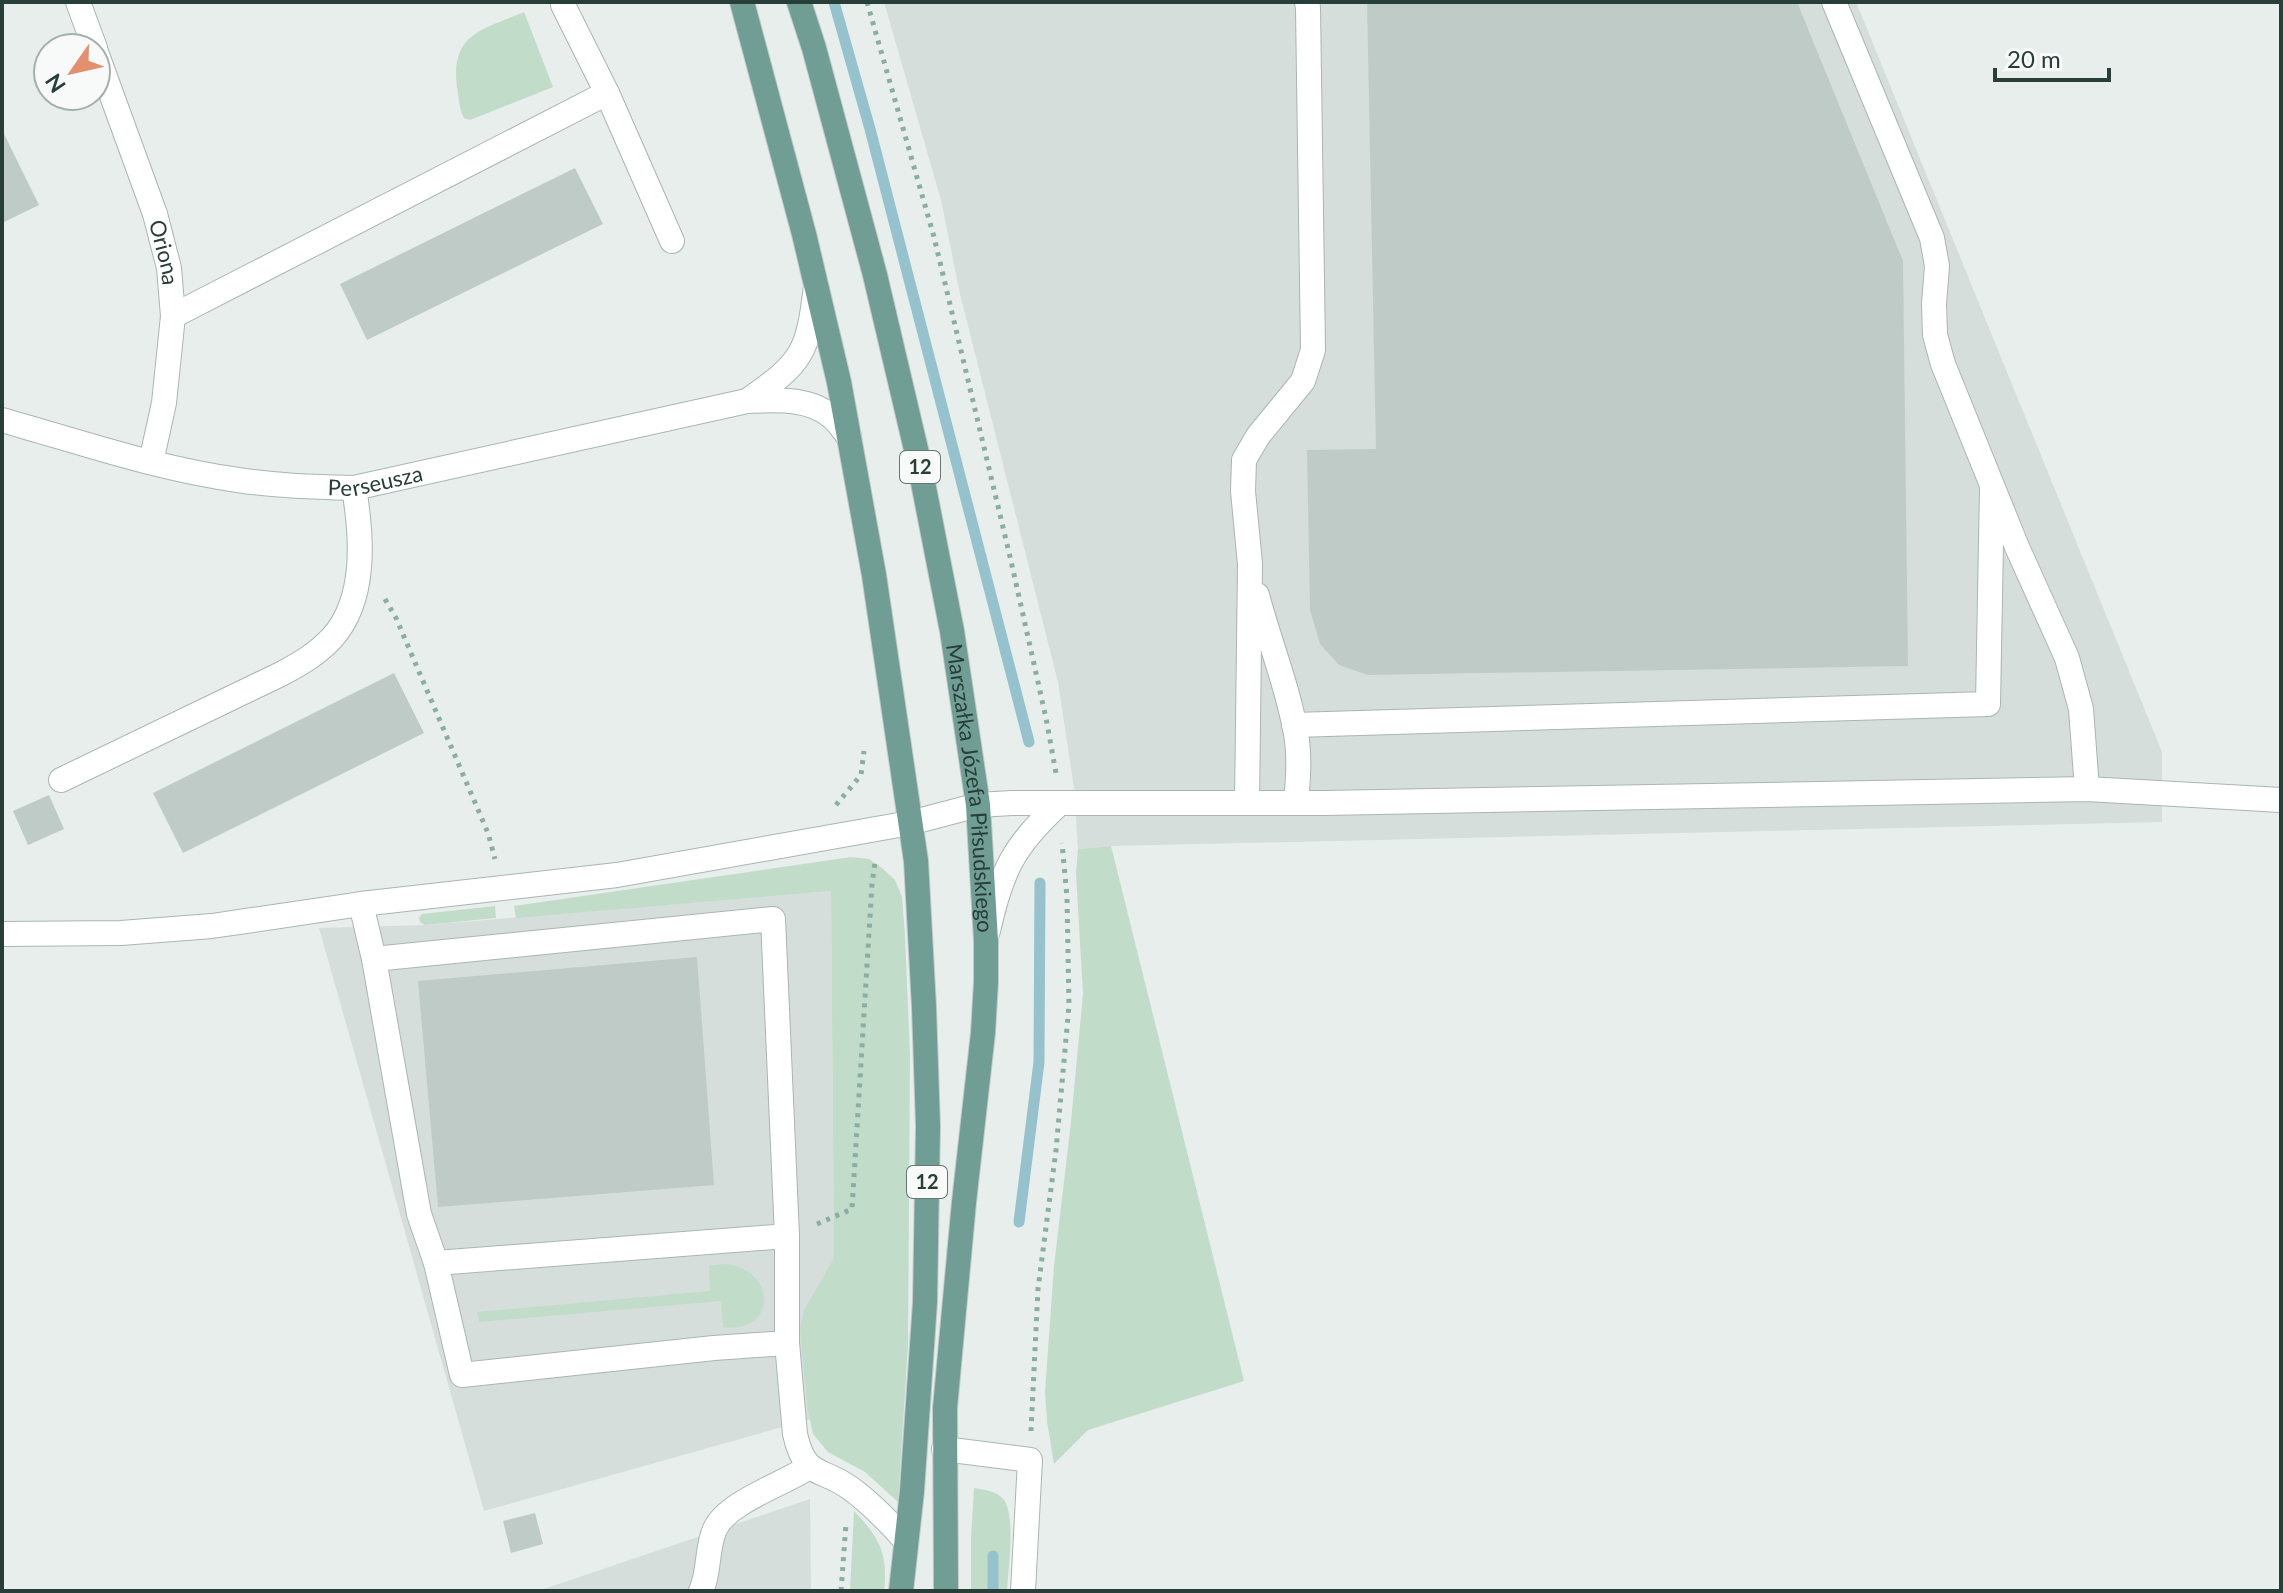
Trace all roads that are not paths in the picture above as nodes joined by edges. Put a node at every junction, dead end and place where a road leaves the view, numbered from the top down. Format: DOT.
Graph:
graph roads {
  1 [pos="78,2"];
  2 [pos="742,2"];
  3 [pos="799,2"];
  4 [pos="1307,2"];
  5 [pos="1834,2"];
  6 [pos="563,5"];
  7 [pos="89,32"];
  8 [pos="607,93"];
  9 [pos="112,96"];
  10 [pos="672,241"];
  11 [pos="816,284"];
  12 [pos="173,316"];
  13 [pos="747,401"];
  14 [pos="2,420"];
  15 [pos="849,437"];
  16 [pos="151,462"];
  17 [pos="354,488"];
  18 [pos="1992,488"];
  19 [pos="1250,564"];
  20 [pos="1294,725"];
  21 [pos="61,780"];
  22 [pos="2087,789"];
  23 [pos="2281,800"];
  24 [pos="1247,803"];
  25 [pos="1296,803"];
  26 [pos="1059,804"];
  27 [pos="978,805"];
  28 [pos="910,823"];
  29 [pos="361,904"];
  30 [pos="2,934"];
  31 [pos="986,941"];
  32 [pos="374,959"];
  33 [pos="787,1236"];
  34 [pos="436,1263"];
  35 [pos="787,1343"];
  36 [pos="944,1449"];
  37 [pos="809,1467"];
  38 [pos="906,1541"];
  39 [pos="701,1591"];
  40 [pos="901,1591"];
  41 [pos="946,1591"];
  42 [pos="1023,1591"];
  1 -- 7 [label="street, Oriona"];
  2 -- 11 [label="main road, 12"];
  3 -- 27 [label="main road, Marszałka Józefa Piłsudskiego / 12"];
  4 -- 19 [label="street"];
  5 -- 18 [label="street"];
  6 -- 8 [label="street"];
  8 -- 10 [label="street"];
  8 -- 12 [label="street"];
  9 -- 12 [label="street, Oriona"];
  11 -- 13 [label="street, Perseusza"];
  11 -- 15 [label="main road, 12"];
  12 -- 16 [label="street, Oriona"];
  13 -- 15 [label="street, Perseusza"];
  13 -- 17 [label="street, Perseusza"];
  14 -- 16 [label="street, Perseusza"];
  15 -- 28 [label="main road, 12"];
  16 -- 17 [label="street, Perseusza"];
  17 -- 21 [label="street"];
  18 -- 20 [label="street"];
  18 -- 22 [label="street"];
  19 -- 20 [label="street"];
  19 -- 24 [label="street"];
  20 -- 25 [label="street"];
  22 -- 23 [label="street"];
  22 -- 25 [label="street"];
  24 -- 25 [label="street"];
  24 -- 26 [label="street"];
  26 -- 27 [label="street"];
  26 -- 31 [label="street"];
  27 -- 28 [label="street"];
  27 -- 31 [label="main road, Marszałka Józefa Piłsudskiego / 12"];
  28 -- 29 [label="street"];
  28 -- 38 [label="main road, 12"];
  29 -- 30 [label="street"];
  29 -- 32 [label="street"];
  31 -- 36 [label="main road, Marszałka Józefa Piłsudskiego / 12"];
  32 -- 33 [label="street"];
  32 -- 34 [label="street"];
  33 -- 34 [label="street"];
  33 -- 35 [label="street"];
  34 -- 35 [label="street"];
  35 -- 37 [label="street"];
  36 -- 41 [label="main road, Marszałka Józefa Piłsudskiego / 12"];
  36 -- 42 [label="street"];
  37 -- 38 [label="street"];
  37 -- 39 [label="street"];
  38 -- 40 [label="main road, 12"];
}
